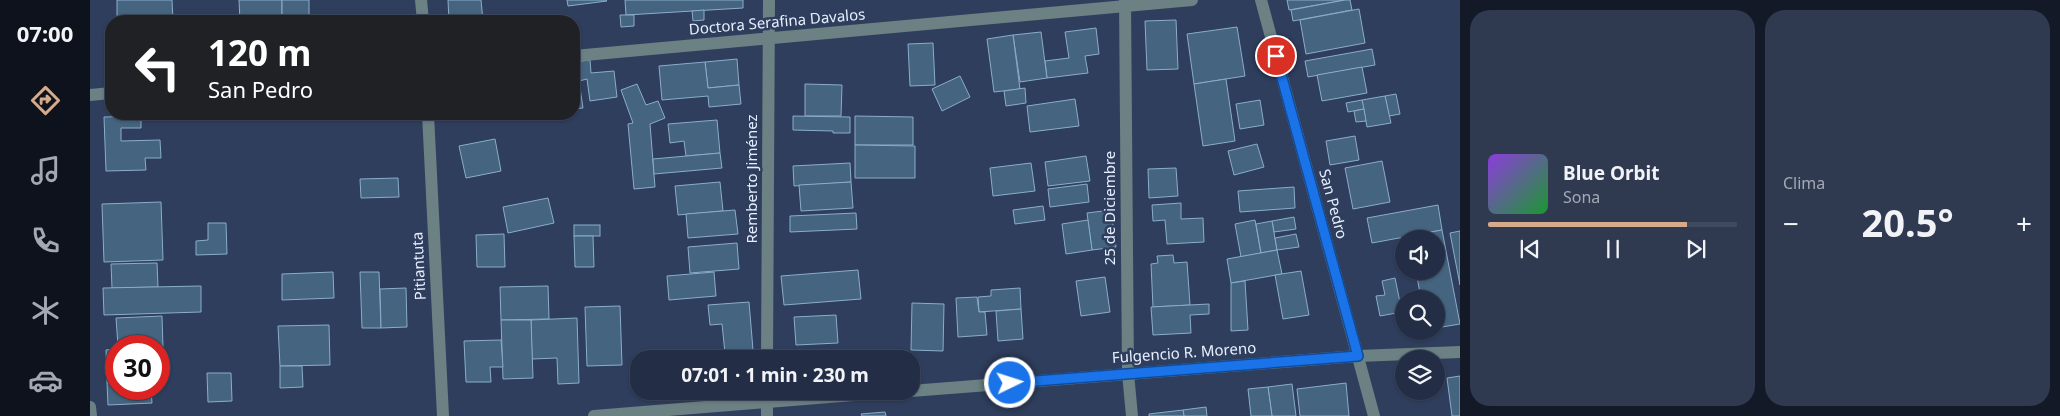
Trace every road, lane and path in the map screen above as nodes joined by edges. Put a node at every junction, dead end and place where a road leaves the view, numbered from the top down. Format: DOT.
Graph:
graph roads {
  1 [pos="421,0"];
  2 [pos="769,0"];
  3 [pos="1192,0"];
  4 [pos="1261,0"];
  5 [pos="1125,3"];
  6 [pos="422,15"];
  7 [pos="769,40"];
  8 [pos="580,56"];
  9 [pos="105,94"];
  10 [pos="90,95"];
  11 [pos="428,120"];
  12 [pos="767,350"];
  13 [pos="1460,352"];
  14 [pos="1358,356"];
  15 [pos="1128,374"];
  16 [pos="920,390"];
  17 [pos="739,400"];
  18 [pos="766,400"];
  19 [pos="90,406"];
  20 [pos="90,416"];
  21 [pos="443,416"];
  22 [pos="594,416"];
  23 [pos="767,416"];
  24 [pos="1132,416"];
  25 [pos="1374,416"];
  1 -- 6 [label="street"];
  2 -- 7 [label="street, Remberto Jiménez"];
  3 -- 5 [label="street, Doctora Serafina Davalos"];
  4 -- 14 [label="street, San Pedro"];
  5 -- 7 [label="street, Doctora Serafina Davalos"];
  5 -- 15 [label="street, 25 de Diciembre"];
  7 -- 8 [label="street, Doctora Serafina Davalos"];
  7 -- 12 [label="street, Remberto Jiménez"];
  9 -- 10 [label="street"];
  11 -- 21 [label="street, Pitiantuta"];
  13 -- 14 [label="street, Fulgencio R. Moreno"];
  14 -- 15 [label="street, Fulgencio R. Moreno"];
  14 -- 25 [label="street, San Pedro"];
  15 -- 16 [label="street, Fulgencio R. Moreno"];
  15 -- 24 [label="street, 25 de Diciembre"];
  17 -- 22 [label="street"];
  18 -- 23 [label="street"];
  19 -- 20 [label="street"];
}
